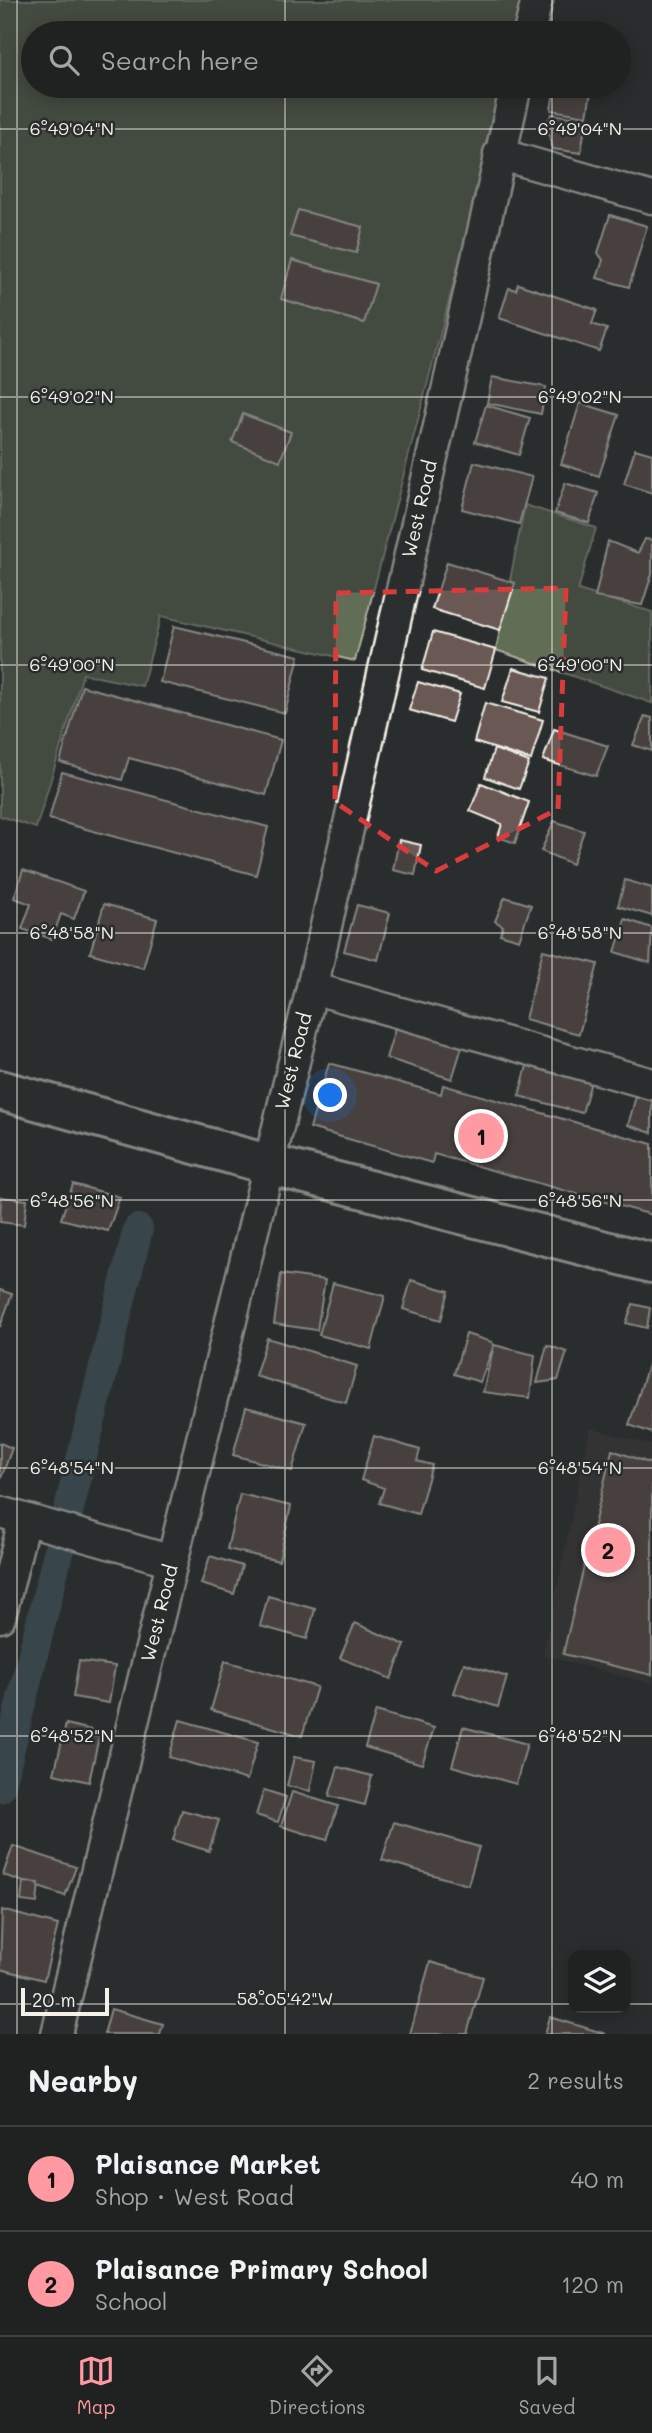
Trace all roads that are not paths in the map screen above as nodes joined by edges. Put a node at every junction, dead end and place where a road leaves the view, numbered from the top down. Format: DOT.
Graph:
graph roads {
  1 [pos="537,0"];
  2 [pos="532,21"];
  3 [pos="513,98"];
  4 [pos="499,154"];
  5 [pos="652,198"];
  6 [pos="312,988"];
  7 [pos="652,1084"];
  8 [pos="0,1090"];
  9 [pos="267,1164"];
  10 [pos="652,1263"];
  11 [pos="12,1516"];
  12 [pos="172,1561"];
  13 [pos="0,1618"];
  14 [pos="57,2034"];
  1 -- 2 [label="street"];
  3 -- 4 [label="street, West Road"];
  4 -- 5 [label="street"];
  4 -- 6 [label="street, West Road"];
  6 -- 7 [label="street"];
  6 -- 9 [label="street, West Road"];
  8 -- 9 [label="main road"];
  9 -- 10 [label="main road"];
  9 -- 12 [label="street, West Road"];
  11 -- 12 [label="street"];
  11 -- 13 [label="street"];
  12 -- 14 [label="street, West Road"];
}
